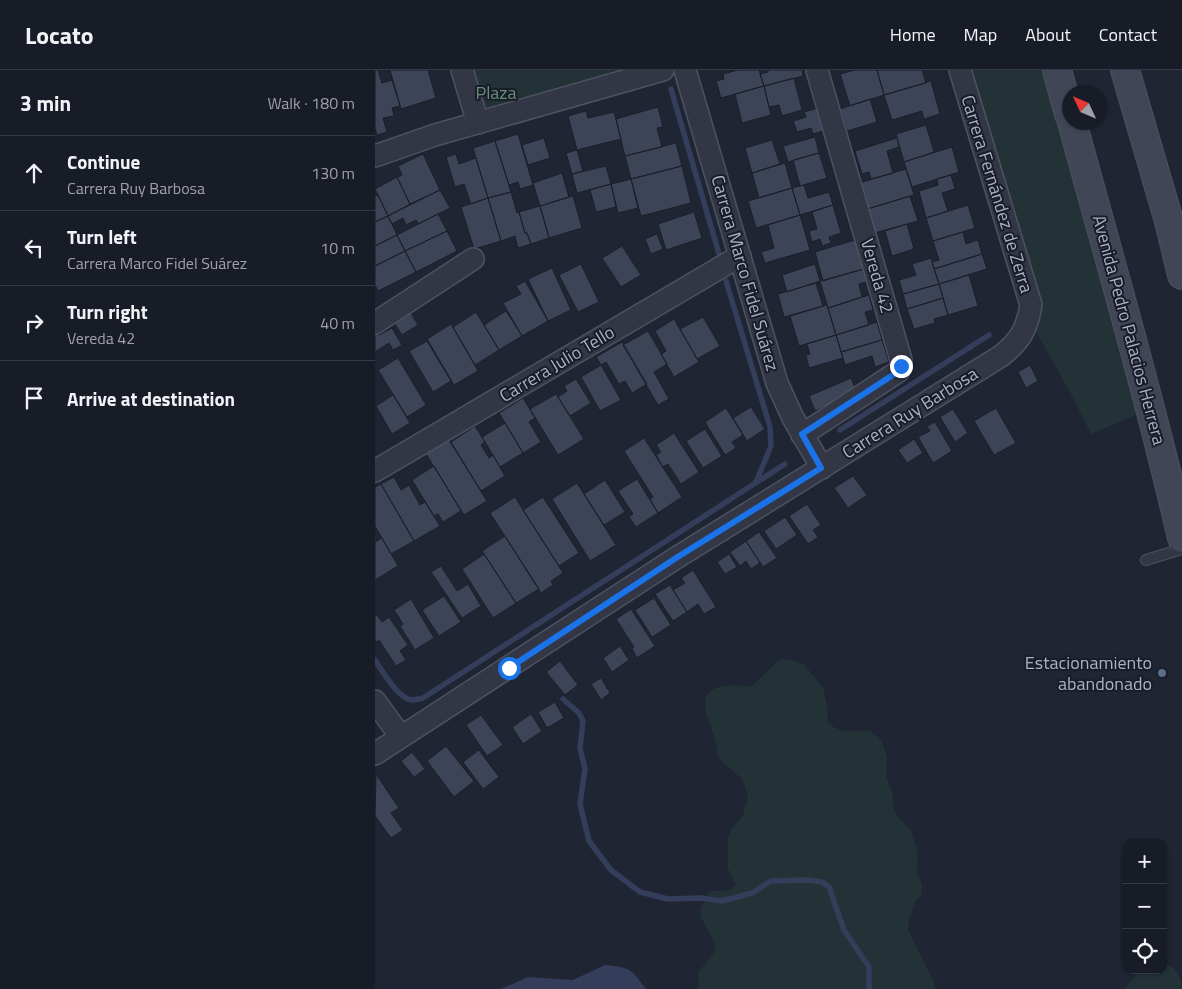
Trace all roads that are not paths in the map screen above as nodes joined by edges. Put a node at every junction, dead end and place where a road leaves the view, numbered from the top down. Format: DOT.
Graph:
graph roads {
  1 [pos="462,70"];
  2 [pos="663,70"];
  3 [pos="685,70"];
  4 [pos="817,70"];
  5 [pos="959,70"];
  6 [pos="1057,70"];
  7 [pos="1125,70"];
  8 [pos="1062,88"];
  9 [pos="477,123"];
  10 [pos="1074,130"];
  11 [pos="375,155"];
  12 [pos="740,256"];
  13 [pos="473,259"];
  14 [pos="1182,275"];
  15 [pos="1029,320"];
  16 [pos="375,323"];
  17 [pos="802,434"];
  18 [pos="821,468"];
  19 [pos="375,471"];
  20 [pos="1182,538"];
  21 [pos="1182,549"];
  22 [pos="1145,560"];
  23 [pos="375,701"];
  24 [pos="401,738"];
  25 [pos="375,754"];
  1 -- 9 [label="street"];
  2 -- 9 [label="street"];
  3 -- 12 [label="street, Carrera Marco Fidel Suárez"];
  4 -- 17 [label="street, Vereda 42"];
  5 -- 15 [label="street, Carrera Fernández de Zerra"];
  6 -- 8 [label="main road"];
  7 -- 14 [label="main road"];
  9 -- 11 [label="street"];
  10 -- 20 [label="main road, Avenida Pedro Palacios Herrera"];
  12 -- 17 [label="street, Carrera Marco Fidel Suárez"];
  12 -- 19 [label="street, Carrera Julio Tello"];
  13 -- 16 [label="street"];
  15 -- 18 [label="street, Carrera Ruy Barbosa"];
  17 -- 18 [label="street, Carrera Marco Fidel Suárez"];
  18 -- 24 [label="street, Carrera Ruy Barbosa"];
  21 -- 22 [label="lane"];
  23 -- 24 [label="street"];
  24 -- 25 [label="street, Carrera Ruy Barbosa"];
}
